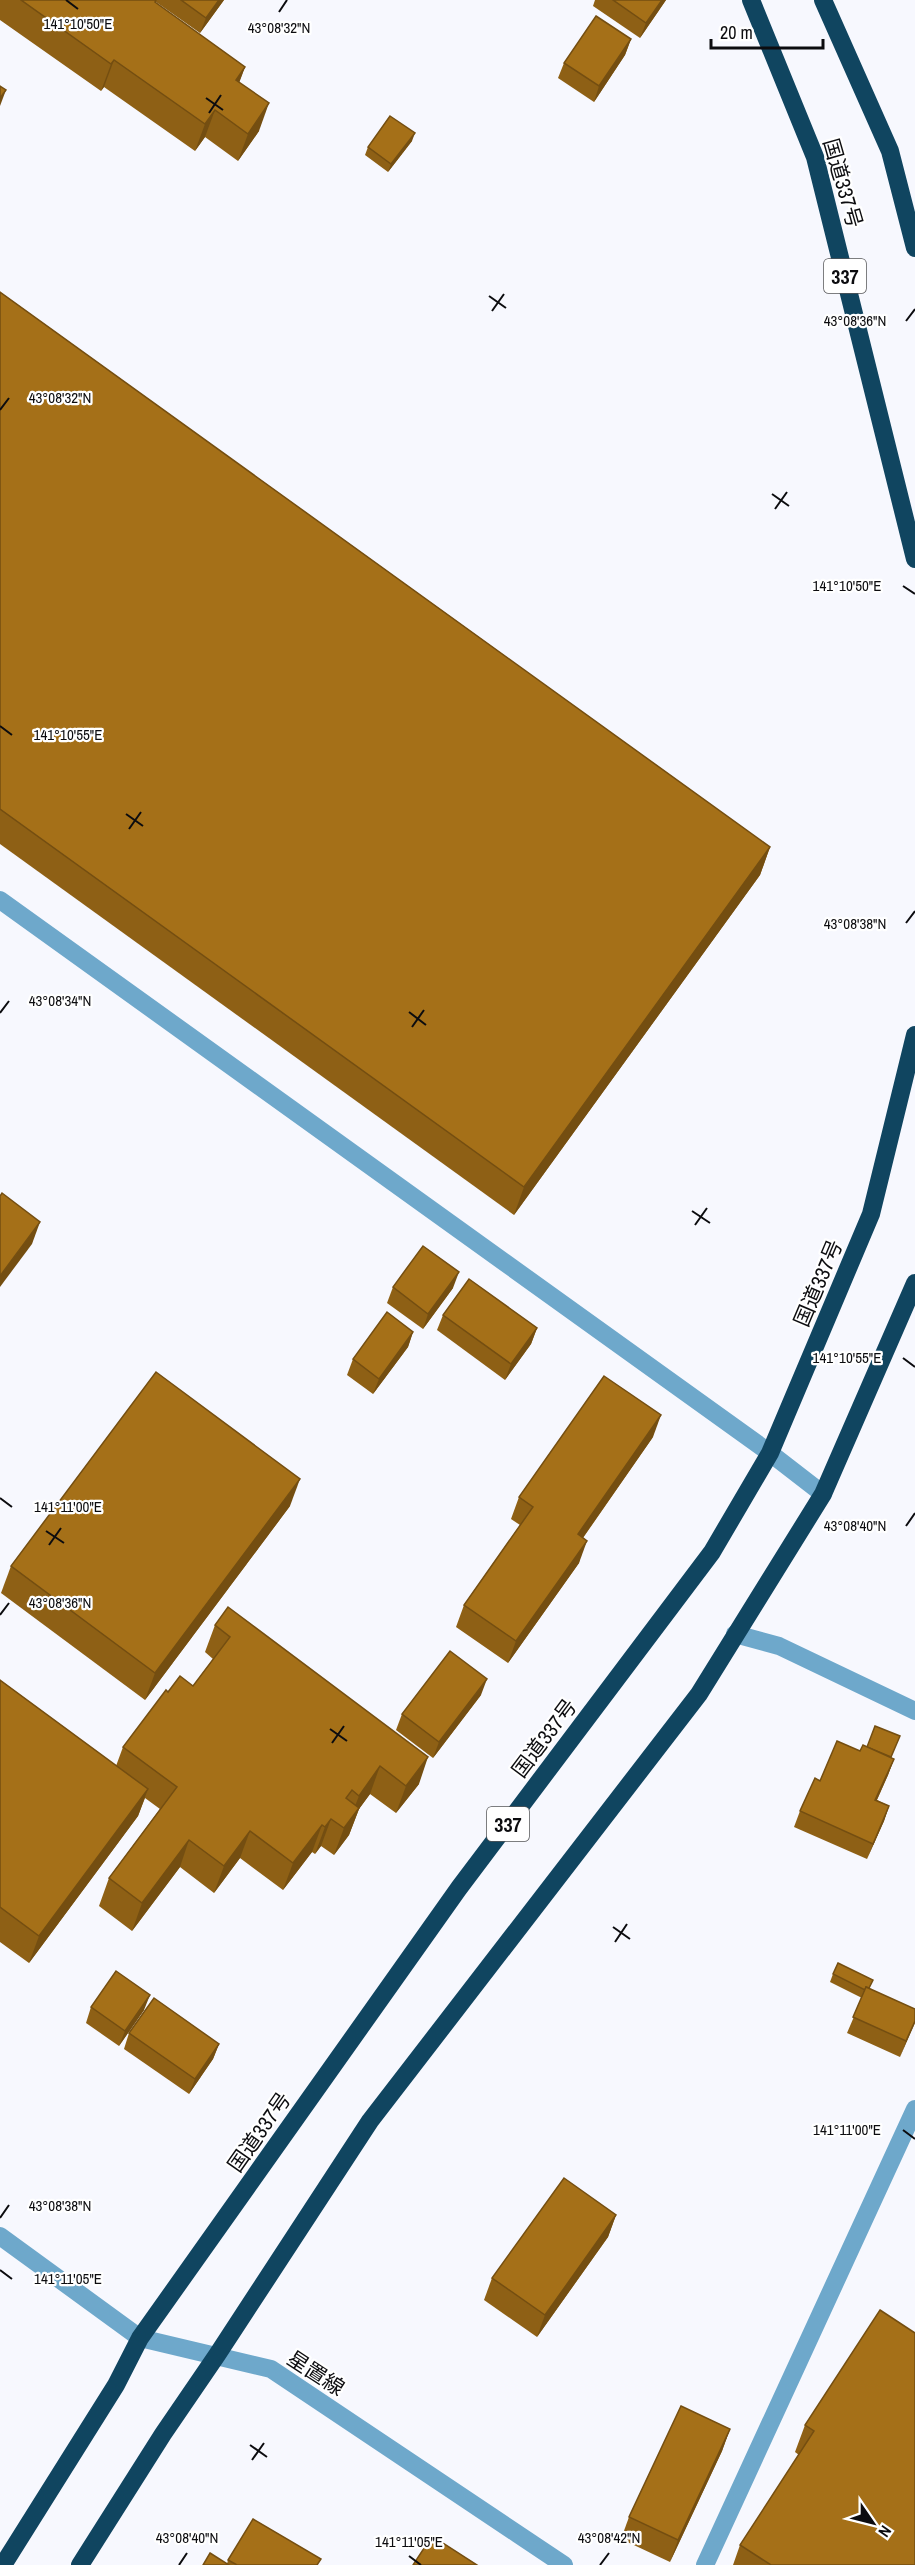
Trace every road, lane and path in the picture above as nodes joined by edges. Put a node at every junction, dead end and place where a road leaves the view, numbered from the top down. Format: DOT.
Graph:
graph roads {
  1 [pos="751,0"];
  2 [pos="822,0"];
  3 [pos="915,248"];
  4 [pos="915,559"];
  5 [pos="0,900"];
  6 [pos="915,1035"];
  7 [pos="915,1283"];
  8 [pos="770,1453"];
  9 [pos="823,1494"];
  10 [pos="735,1634"];
  11 [pos="915,1711"];
  12 [pos="915,2109"];
  13 [pos="0,2236"];
  14 [pos="140,2338"];
  15 [pos="218,2355"];
  16 [pos="3,2565"];
  17 [pos="80,2565"];
  18 [pos="564,2565"];
  19 [pos="705,2565"];
  1 -- 4 [label="highway, 国道337号 / 337"];
  2 -- 3 [label="highway"];
  5 -- 8 [label="street"];
  6 -- 8 [label="highway, 国道337号 / 337"];
  7 -- 9 [label="highway"];
  8 -- 9 [label="street"];
  8 -- 14 [label="highway, 国道337号 / 337"];
  9 -- 10 [label="highway"];
  10 -- 11 [label="street"];
  10 -- 15 [label="highway"];
  12 -- 19 [label="street"];
  13 -- 14 [label="street, 星置線"];
  14 -- 15 [label="street, 星置線"];
  14 -- 16 [label="highway, 国道337号 / 337"];
  15 -- 17 [label="highway"];
  15 -- 18 [label="street, 星置線"];
}
